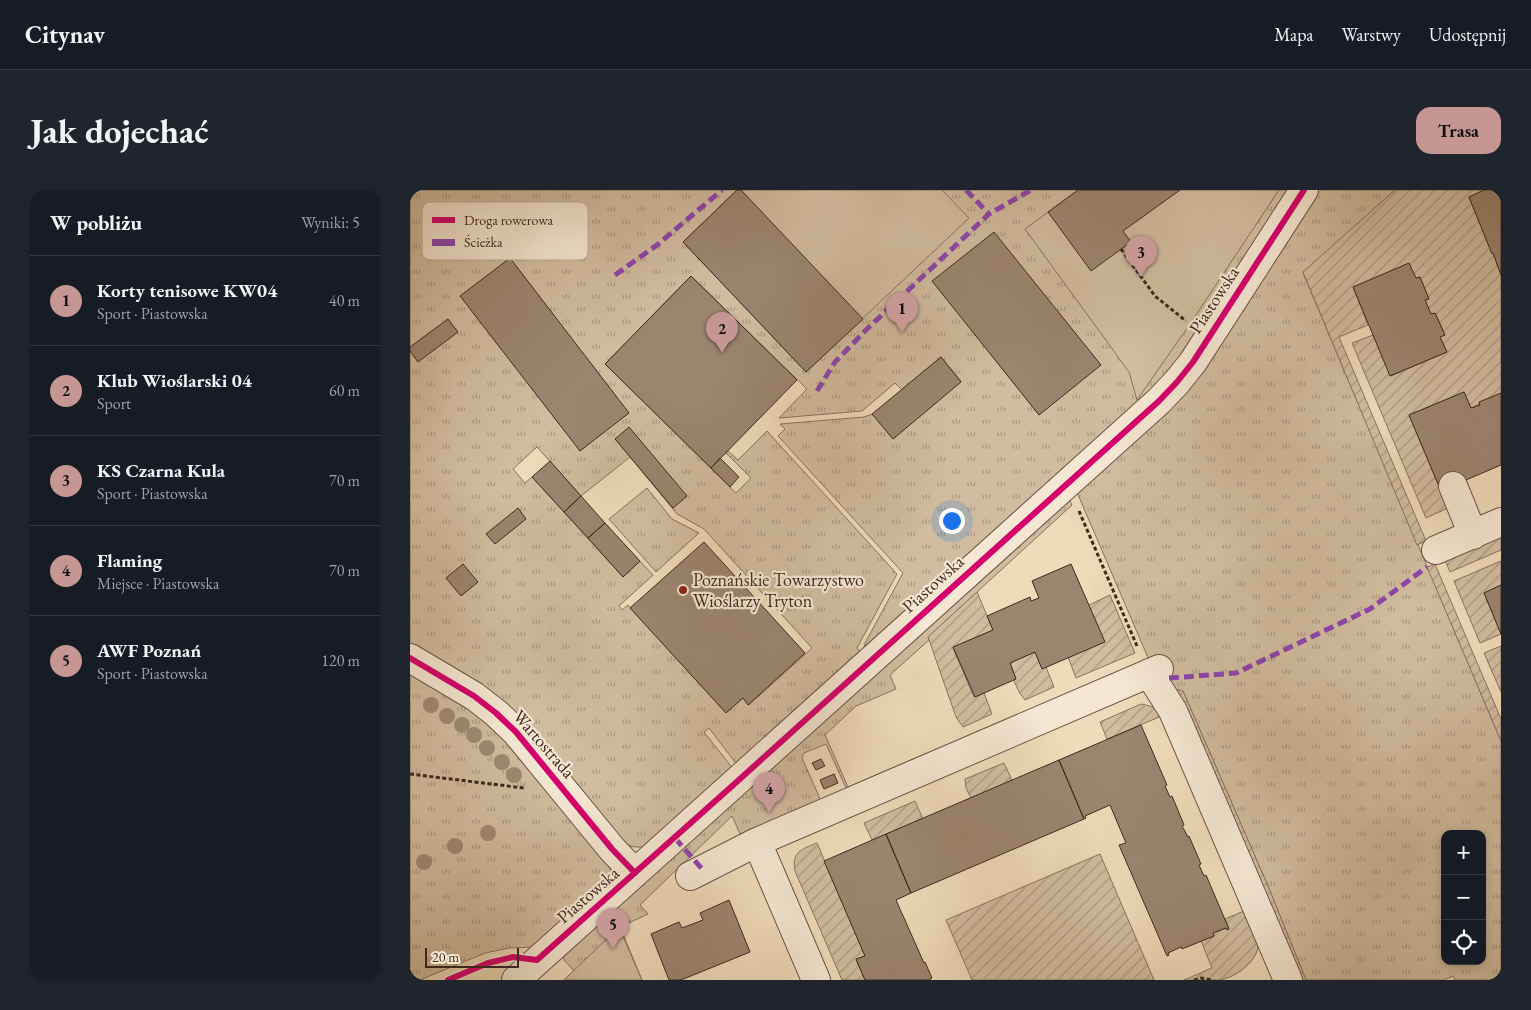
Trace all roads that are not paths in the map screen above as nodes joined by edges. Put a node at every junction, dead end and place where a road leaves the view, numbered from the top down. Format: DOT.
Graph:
graph roads {
  1 [pos="1304,190"];
  2 [pos="1453,486"];
  3 [pos="1501,522"];
  4 [pos="1473,535"];
  5 [pos="1436,550"];
  6 [pos="410,658"];
  7 [pos="757,842"];
  8 [pos="635,873"];
  9 [pos="690,876"];
  10 [pos="516,980"];
  11 [pos="816,980"];
  12 [pos="1288,980"];
  1 -- 8 [label="street, Piastowska"];
  2 -- 4 [label="street"];
  3 -- 4 [label="street"];
  4 -- 5 [label="street"];
  6 -- 8 [label="street, Wartostrada"];
  7 -- 9 [label="street"];
  7 -- 11 [label="street"];
  7 -- 12 [label="street"];
  8 -- 10 [label="street, Piastowska"];
}
